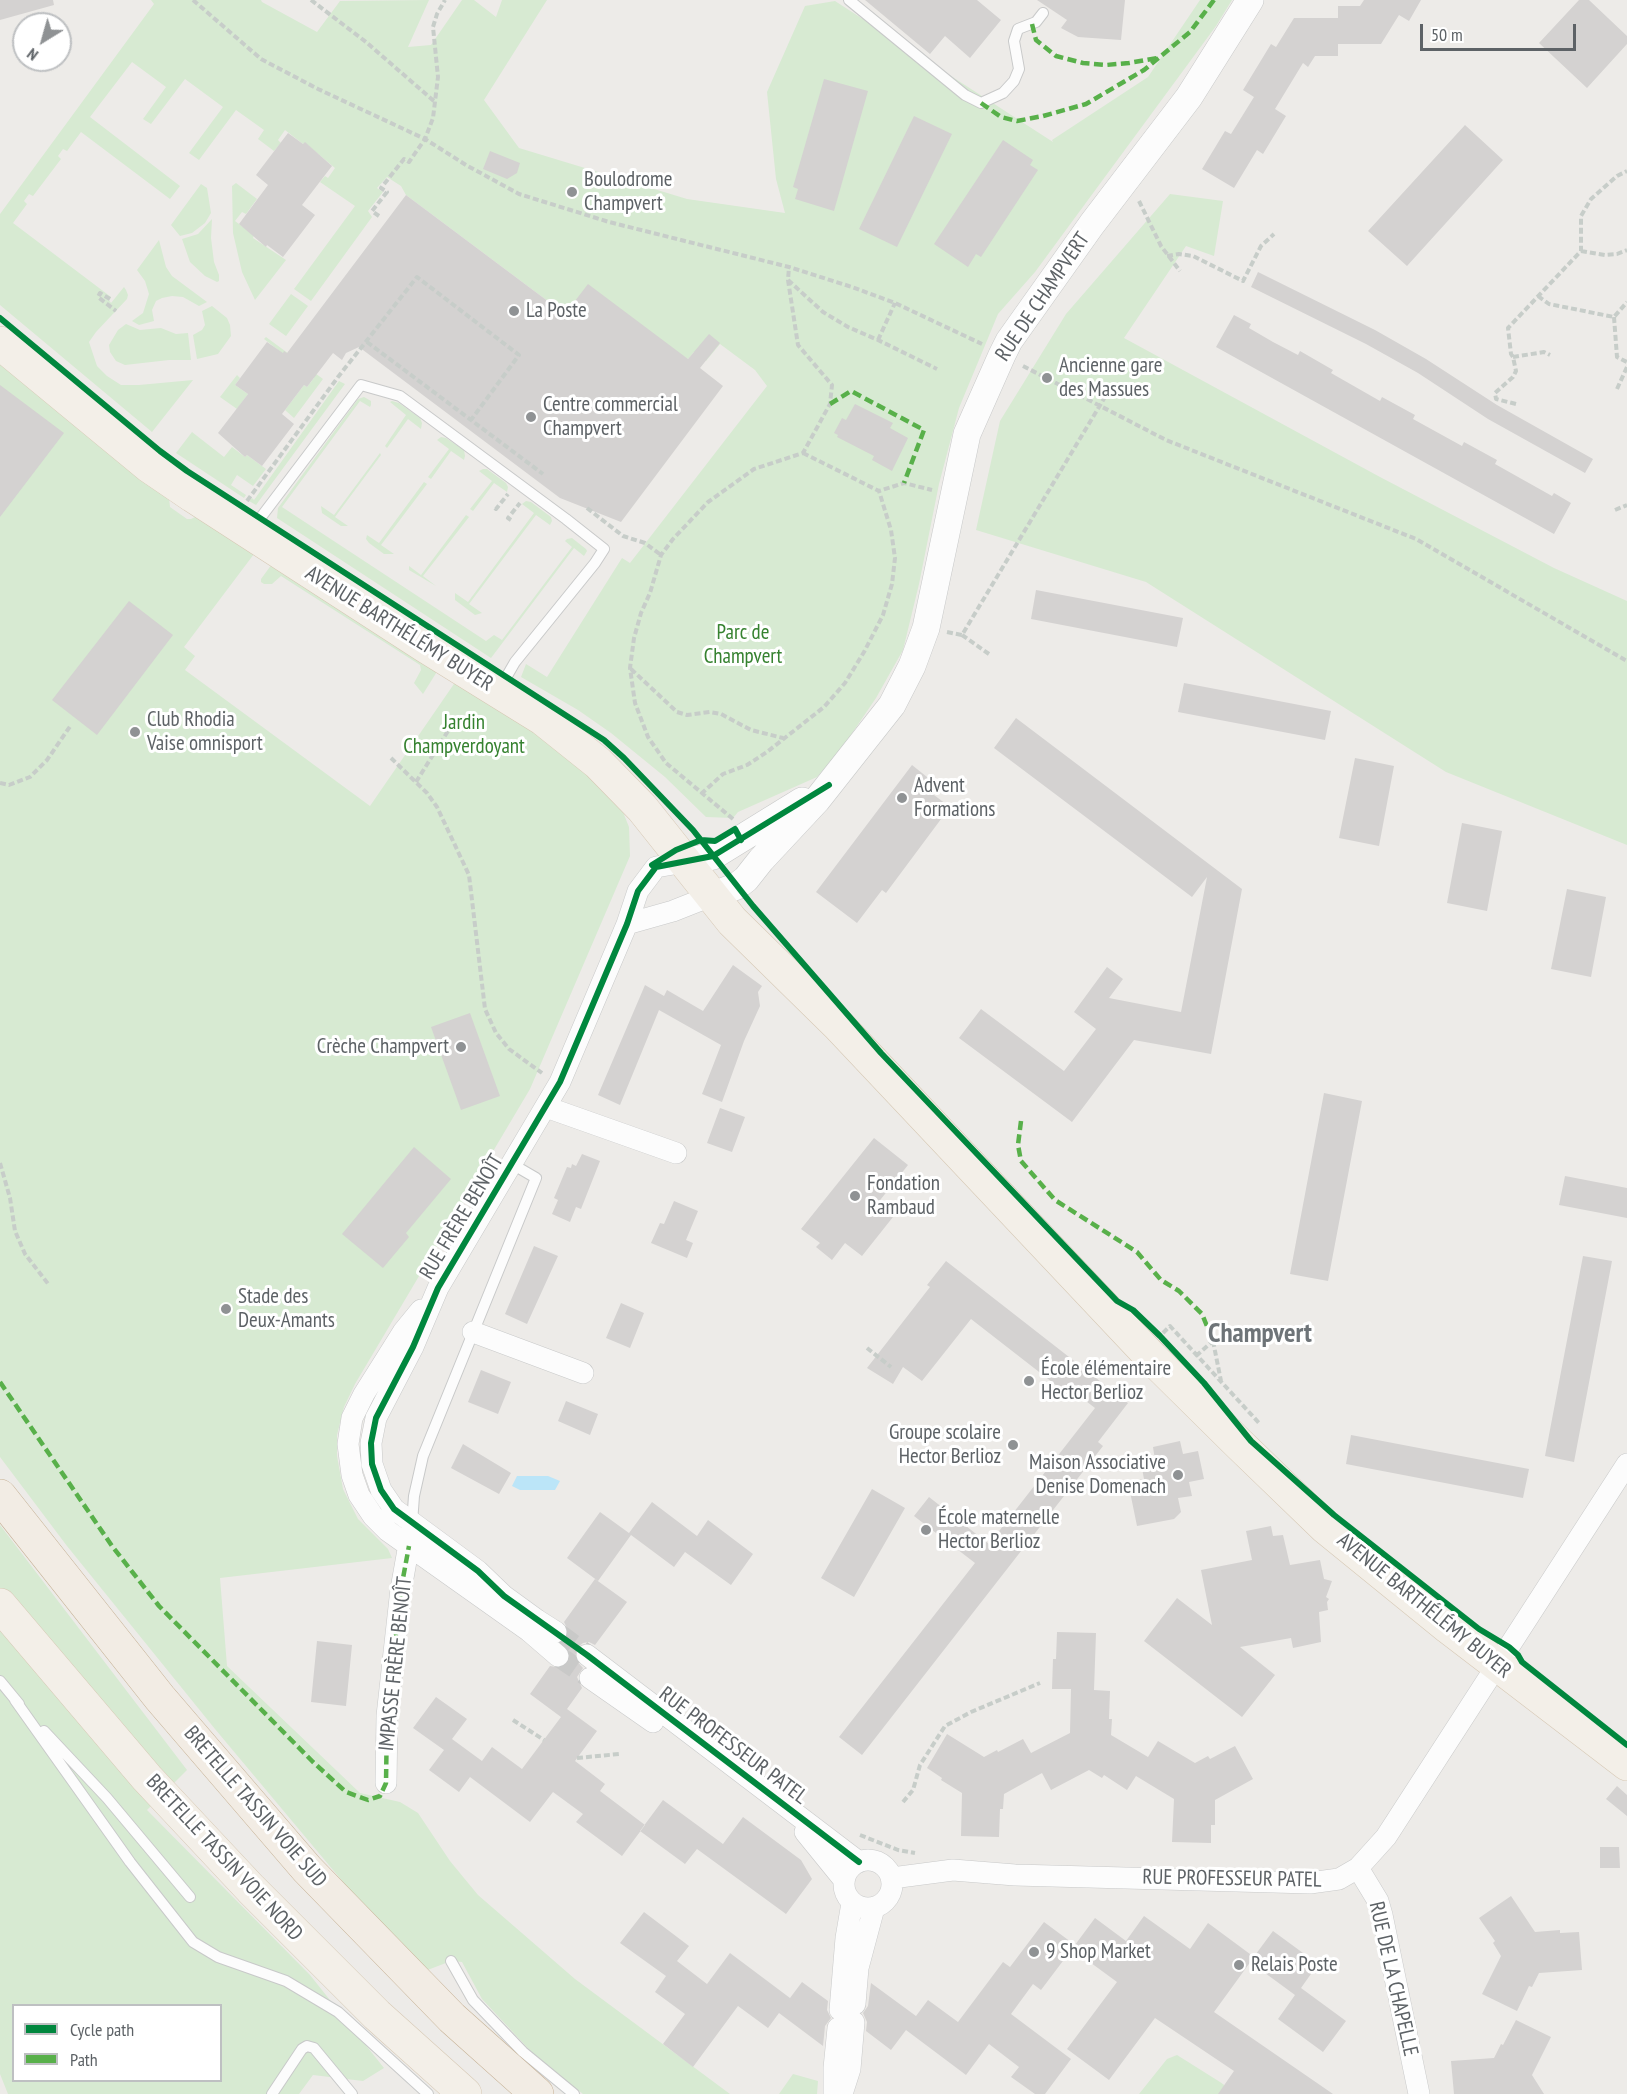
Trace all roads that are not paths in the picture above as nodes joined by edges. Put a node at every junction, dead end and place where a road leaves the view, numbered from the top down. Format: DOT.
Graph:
graph roads {
  1 [pos="849,0"];
  2 [pos="1250,0"];
  3 [pos="1043,13"];
  4 [pos="0,343"];
  5 [pos="249,534"];
  6 [pos="499,691"];
  7 [pos="829,785"];
  8 [pos="685,862"];
  9 [pos="711,896"];
  10 [pos="627,924"];
  11 [pos="546,1107"];
  12 [pos="676,1153"];
  13 [pos="512,1164"];
  14 [pos="438,1288"];
  15 [pos="473,1332"];
  16 [pos="583,1372"];
  17 [pos="1627,1464"];
  18 [pos="0,1496"];
  19 [pos="412,1524"];
  20 [pos="409,1546"];
  21 [pos="0,1605"];
  22 [pos="556,1632"];
  23 [pos="587,1655"];
  24 [pos="558,1656"];
  25 [pos="1497,1665"];
  26 [pos="590,1678"];
  27 [pos="0,1681"];
  28 [pos="15,1700"];
  29 [pos="1627,1764"];
  30 [pos="386,1783"];
  31 [pos="859,1862"];
  32 [pos="1358,1868"];
  33 [pos="892,1878"];
  34 [pos="844,1880"];
  35 [pos="190,1897"];
  36 [pos="852,1903"];
  37 [pos="874,1908"];
  38 [pos="451,1961"];
  39 [pos="847,2016"];
  40 [pos="272,2094"];
  41 [pos="352,2094"];
  42 [pos="428,2094"];
  43 [pos="465,2094"];
  44 [pos="537,2094"];
  45 [pos="574,2094"];
  46 [pos="834,2094"];
  47 [pos="842,2094"];
  48 [pos="1419,2094"];
  1 -- 3 [label="lane"];
  2 -- 7 [label="street, RUE DE CHAMPVERT"];
  4 -- 5 [label="main road, AVENUE BARTHÉLÉMY BUYER"];
  5 -- 6 [label="main road, AVENUE BARTHÉLÉMY BUYER"];
  5 -- 6 [label="lane"];
  6 -- 8 [label="main road, AVENUE BARTHÉLÉMY BUYER"];
  7 -- 8 [label="street, RUE DE CHAMPVERT"];
  7 -- 9 [label="street, RUE DE CHAMPVERT"];
  8 -- 9 [label="main road, AVENUE BARTHÉLÉMY BUYER"];
  8 -- 10 [label="street, RUE FRÈRE BENOÎT"];
  9 -- 10 [label="street"];
  9 -- 25 [label="main road, AVENUE BARTHÉLÉMY BUYER"];
  10 -- 11 [label="street, RUE FRÈRE BENOÎT"];
  11 -- 12 [label="street"];
  11 -- 13 [label="street, RUE FRÈRE BENOÎT"];
  13 -- 14 [label="street, RUE FRÈRE BENOÎT"];
  13 -- 15 [label="lane, RUE FRÈRE BENOÎT"];
  14 -- 19 [label="street, RUE FRÈRE BENOÎT"];
  14 -- 20 [label="street, RUE FRÈRE BENOÎT"];
  15 -- 16 [label="street"];
  15 -- 19 [label="lane, RUE FRÈRE BENOÎT"];
  17 -- 25 [label="street, RUE PROFESSEUR PATEL"];
  18 -- 44 [label="highway, BRETELLE TASSIN VOIE SUD"];
  19 -- 20 [label="street, RUE FRÈRE BENOÎT"];
  19 -- 22 [label="street"];
  20 -- 24 [label="street"];
  20 -- 30 [label="street, IMPASSE FRÈRE BENOÎT"];
  21 -- 43 [label="main road, BRETELLE TASSIN VOIE NORD"];
  23 -- 31 [label="street, RUE PROFESSEUR PATEL"];
  25 -- 29 [label="main road, AVENUE BARTHÉLÉMY BUYER"];
  25 -- 32 [label="street, RUE PROFESSEUR PATEL"];
  26 -- 34 [label="street, RUE PROFESSEUR PATEL"];
  27 -- 28 [label="lane"];
  28 -- 35 [label="lane"];
  28 -- 42 [label="lane"];
  31 -- 33 [label="street"];
  31 -- 34 [label="street"];
  32 -- 33 [label="street, RUE PROFESSEUR PATEL"];
  32 -- 48 [label="street, RUE DE LA CHAPELLE"];
  33 -- 37 [label="street"];
  34 -- 36 [label="street"];
  36 -- 37 [label="street"];
  36 -- 39 [label="street"];
  37 -- 39 [label="street"];
  38 -- 45 [label="lane"];
  39 -- 46 [label="street"];
  39 -- 47 [label="street"];
  40 -- 41 [label="lane"];
}
